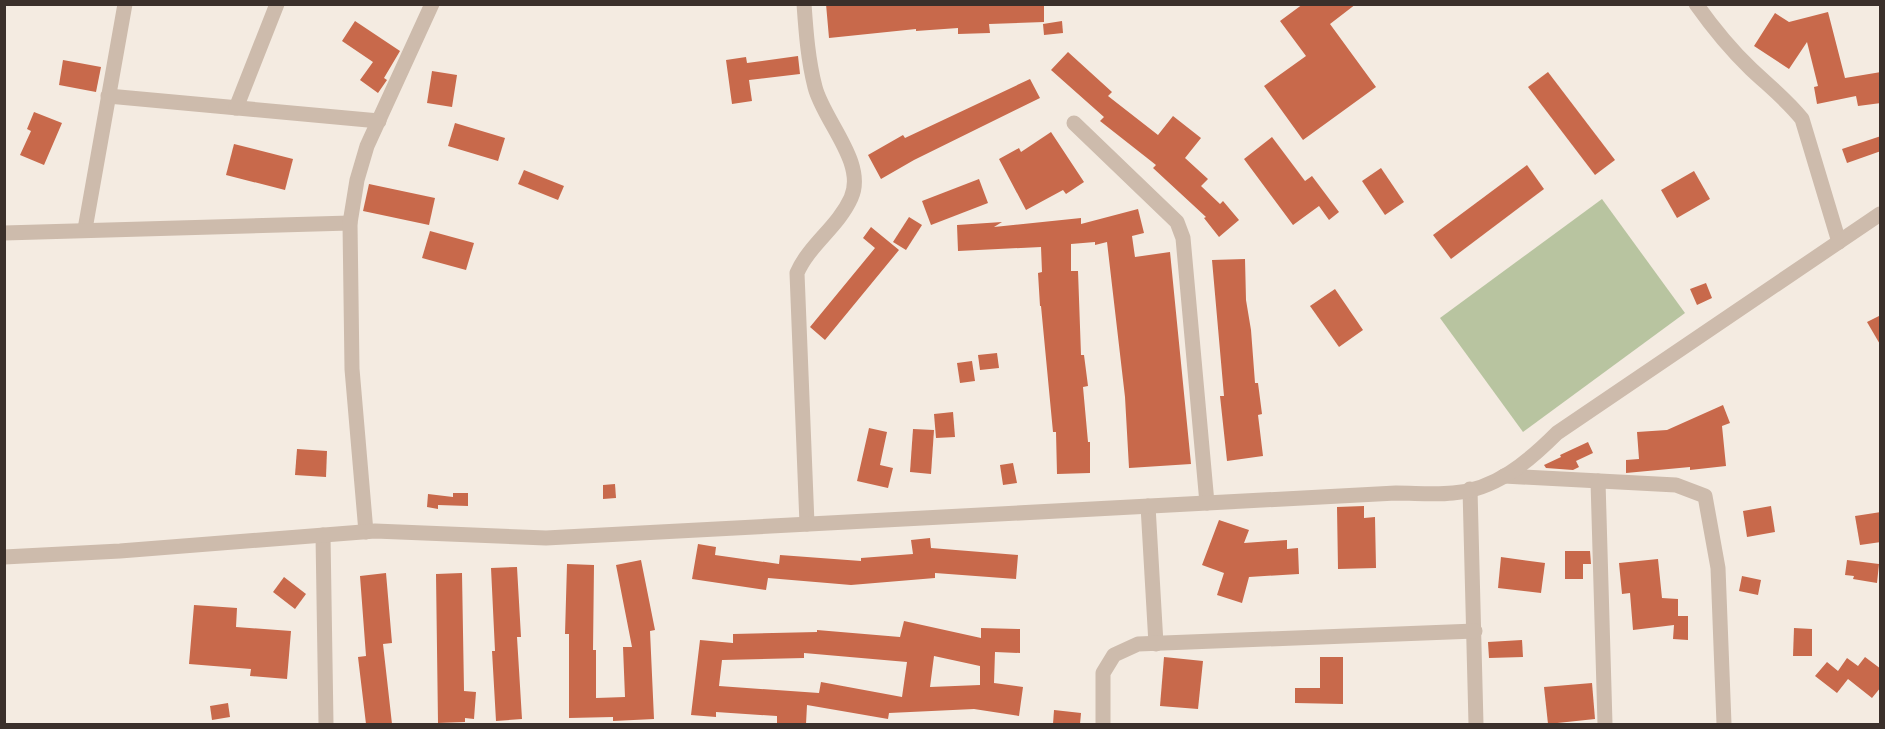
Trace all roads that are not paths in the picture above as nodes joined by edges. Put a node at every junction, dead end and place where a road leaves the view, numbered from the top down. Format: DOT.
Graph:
graph roads {
  1 [pos="124,4"];
  2 [pos="277,4"];
  3 [pos="432,4"];
  4 [pos="804,4"];
  5 [pos="1696,4"];
  6 [pos="108,96"];
  7 [pos="236,108"];
  8 [pos="379,121"];
  9 [pos="1074,123"];
  10 [pos="1881,214"];
  11 [pos="350,223"];
  12 [pos="85,229"];
  13 [pos="4,233"];
  14 [pos="1839,242"];
  15 [pos="1504,476"];
  16 [pos="1598,481"];
  17 [pos="1470,489"];
  18 [pos="1206,503"];
  19 [pos="1148,506"];
  20 [pos="807,524"];
  21 [pos="366,532"];
  22 [pos="323,535"];
  23 [pos="4,557"];
  24 [pos="1475,631"];
  25 [pos="1156,644"];
  26 [pos="326,724"];
  27 [pos="1103,724"];
  28 [pos="1476,724"];
  29 [pos="1605,724"];
  30 [pos="1724,724"];
  1 -- 6 [label="street"];
  2 -- 7 [label="street"];
  3 -- 8 [label="street"];
  4 -- 20 [label="street"];
  5 -- 14 [label="street"];
  6 -- 7 [label="street"];
  6 -- 12 [label="street"];
  7 -- 8 [label="street"];
  8 -- 11 [label="street"];
  9 -- 18 [label="street"];
  10 -- 14 [label="street"];
  11 -- 12 [label="street"];
  11 -- 21 [label="street"];
  12 -- 13 [label="street"];
  14 -- 15 [label="street"];
  15 -- 16 [label="street"];
  15 -- 17 [label="street"];
  16 -- 29 [label="street"];
  16 -- 30 [label="street"];
  17 -- 18 [label="street"];
  17 -- 24 [label="street"];
  18 -- 19 [label="street"];
  19 -- 20 [label="street"];
  19 -- 25 [label="street"];
  20 -- 21 [label="street"];
  21 -- 22 [label="street"];
  22 -- 23 [label="street"];
  22 -- 26 [label="street"];
  24 -- 25 [label="street"];
  24 -- 28 [label="street"];
  25 -- 27 [label="street"];
}
